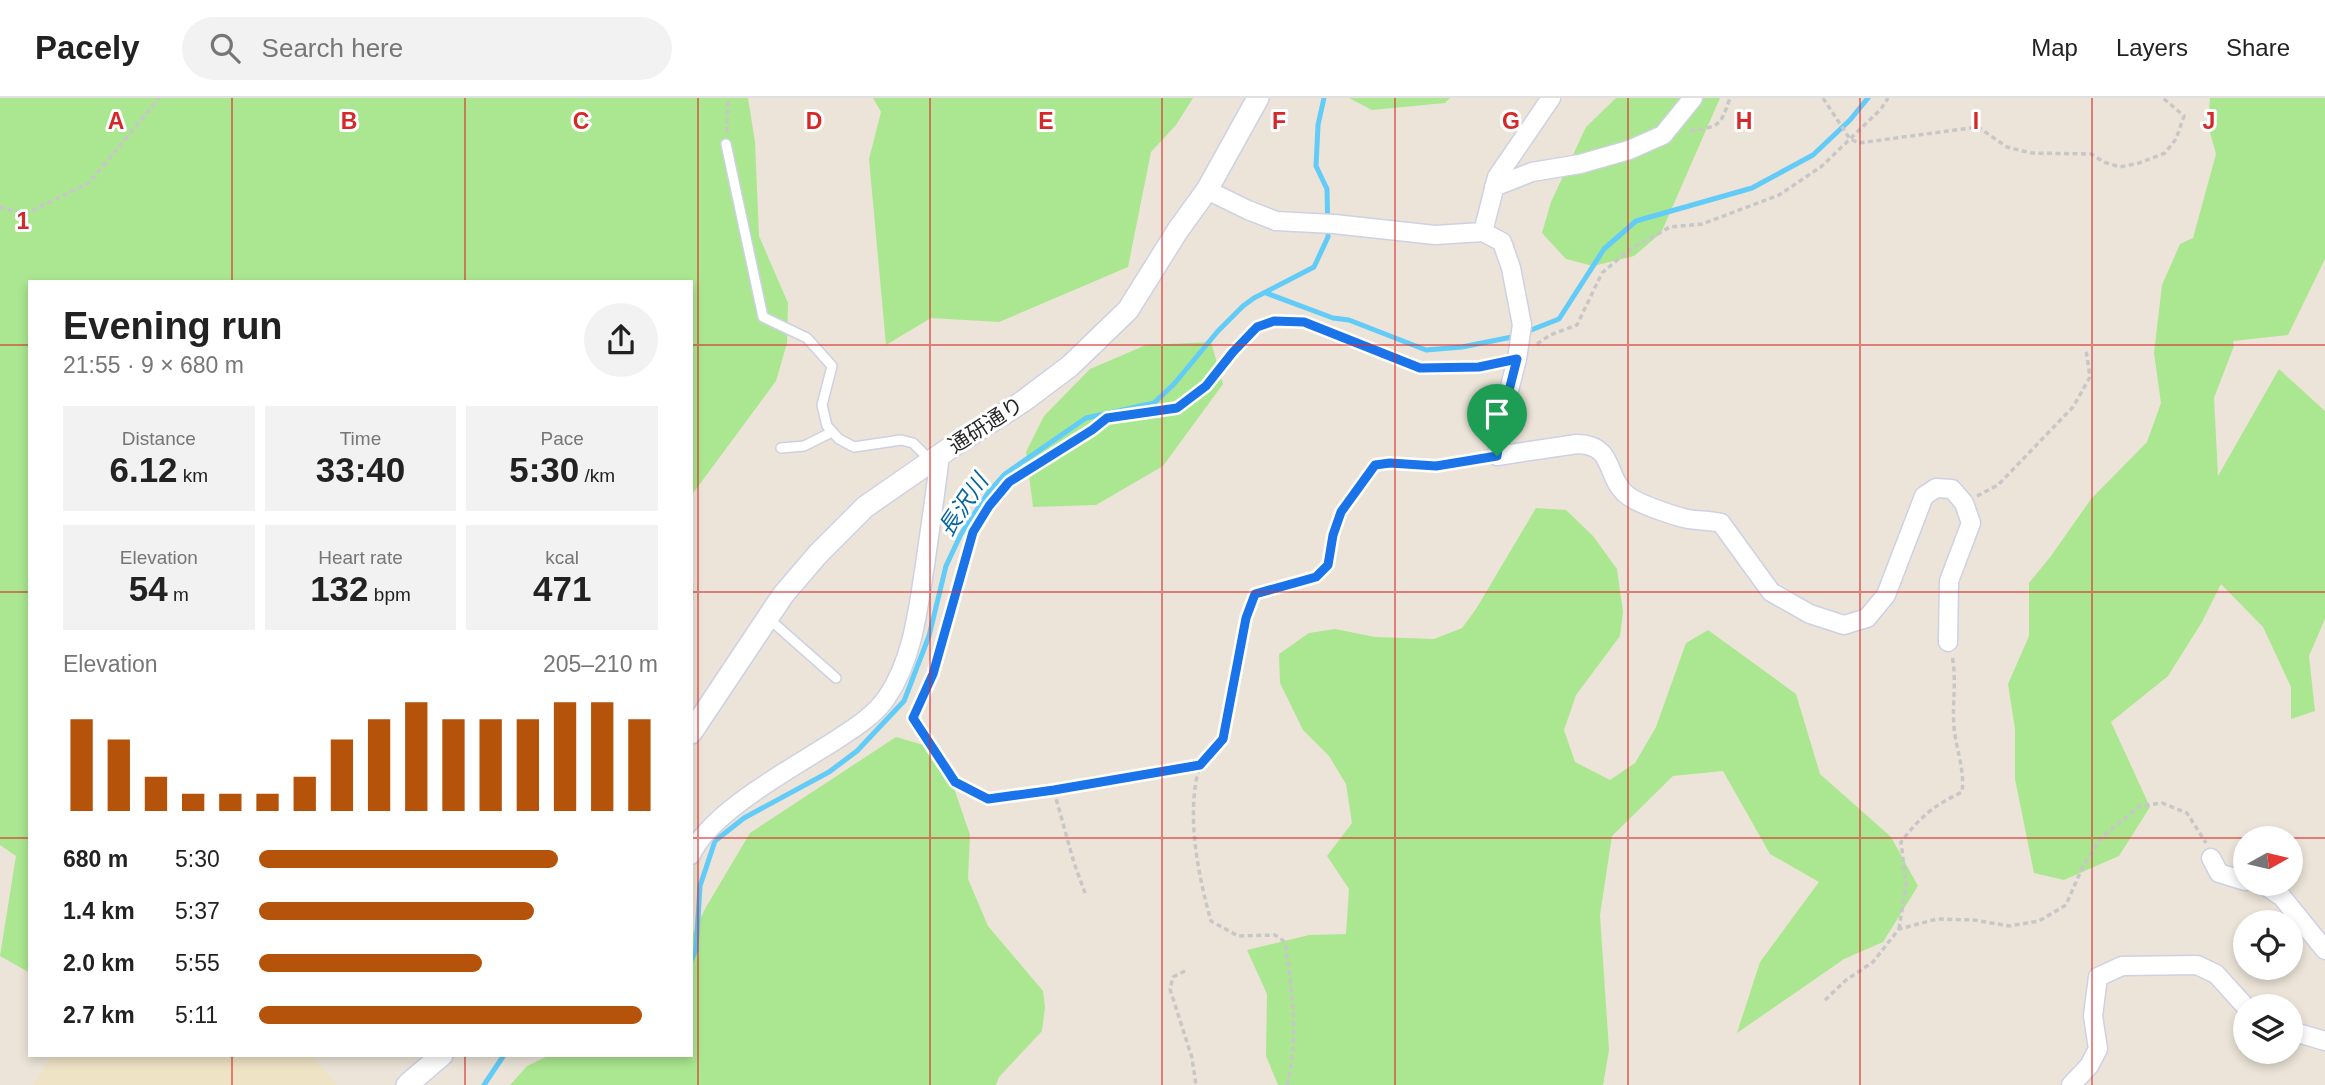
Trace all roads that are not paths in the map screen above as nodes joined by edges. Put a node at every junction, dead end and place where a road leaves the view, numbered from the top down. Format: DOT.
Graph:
graph roads {
  1 [pos="1258,98"];
  2 [pos="1551,98"];
  3 [pos="1693,98"];
  4 [pos="726,144"];
  5 [pos="1494,187"];
  6 [pos="1207,190"];
  7 [pos="1483,232"];
  8 [pos="832,432"];
  9 [pos="781,448"];
  10 [pos="936,458"];
  11 [pos="768,618"];
  12 [pos="1948,642"];
  13 [pos="836,678"];
  14 [pos="693,730"];
  15 [pos="693,851"];
  16 [pos="2211,858"];
  17 [pos="2233,877"];
  18 [pos="2281,896"];
  19 [pos="2325,950"];
  20 [pos="2234,994"];
  21 [pos="2303,1035"];
  22 [pos="2325,1041"];
  23 [pos="440,1057"];
  24 [pos="407,1085"];
  25 [pos="2071,1085"];
  1 -- 6 [label="street, 通研通り"];
  2 -- 5 [label="street"];
  3 -- 5 [label="street"];
  4 -- 8 [label="lane"];
  5 -- 7 [label="street"];
  6 -- 7 [label="street"];
  6 -- 10 [label="street, 通研通り"];
  7 -- 12 [label="street"];
  8 -- 9 [label="lane"];
  8 -- 10 [label="lane"];
  10 -- 11 [label="street, 通研通り"];
  10 -- 15 [label="street"];
  11 -- 13 [label="lane"];
  11 -- 14 [label="street, 通研通り"];
  16 -- 17 [label="street"];
  18 -- 19 [label="street"];
  20 -- 25 [label="street"];
  21 -- 22 [label="street"];
  23 -- 24 [label="street"];
}
